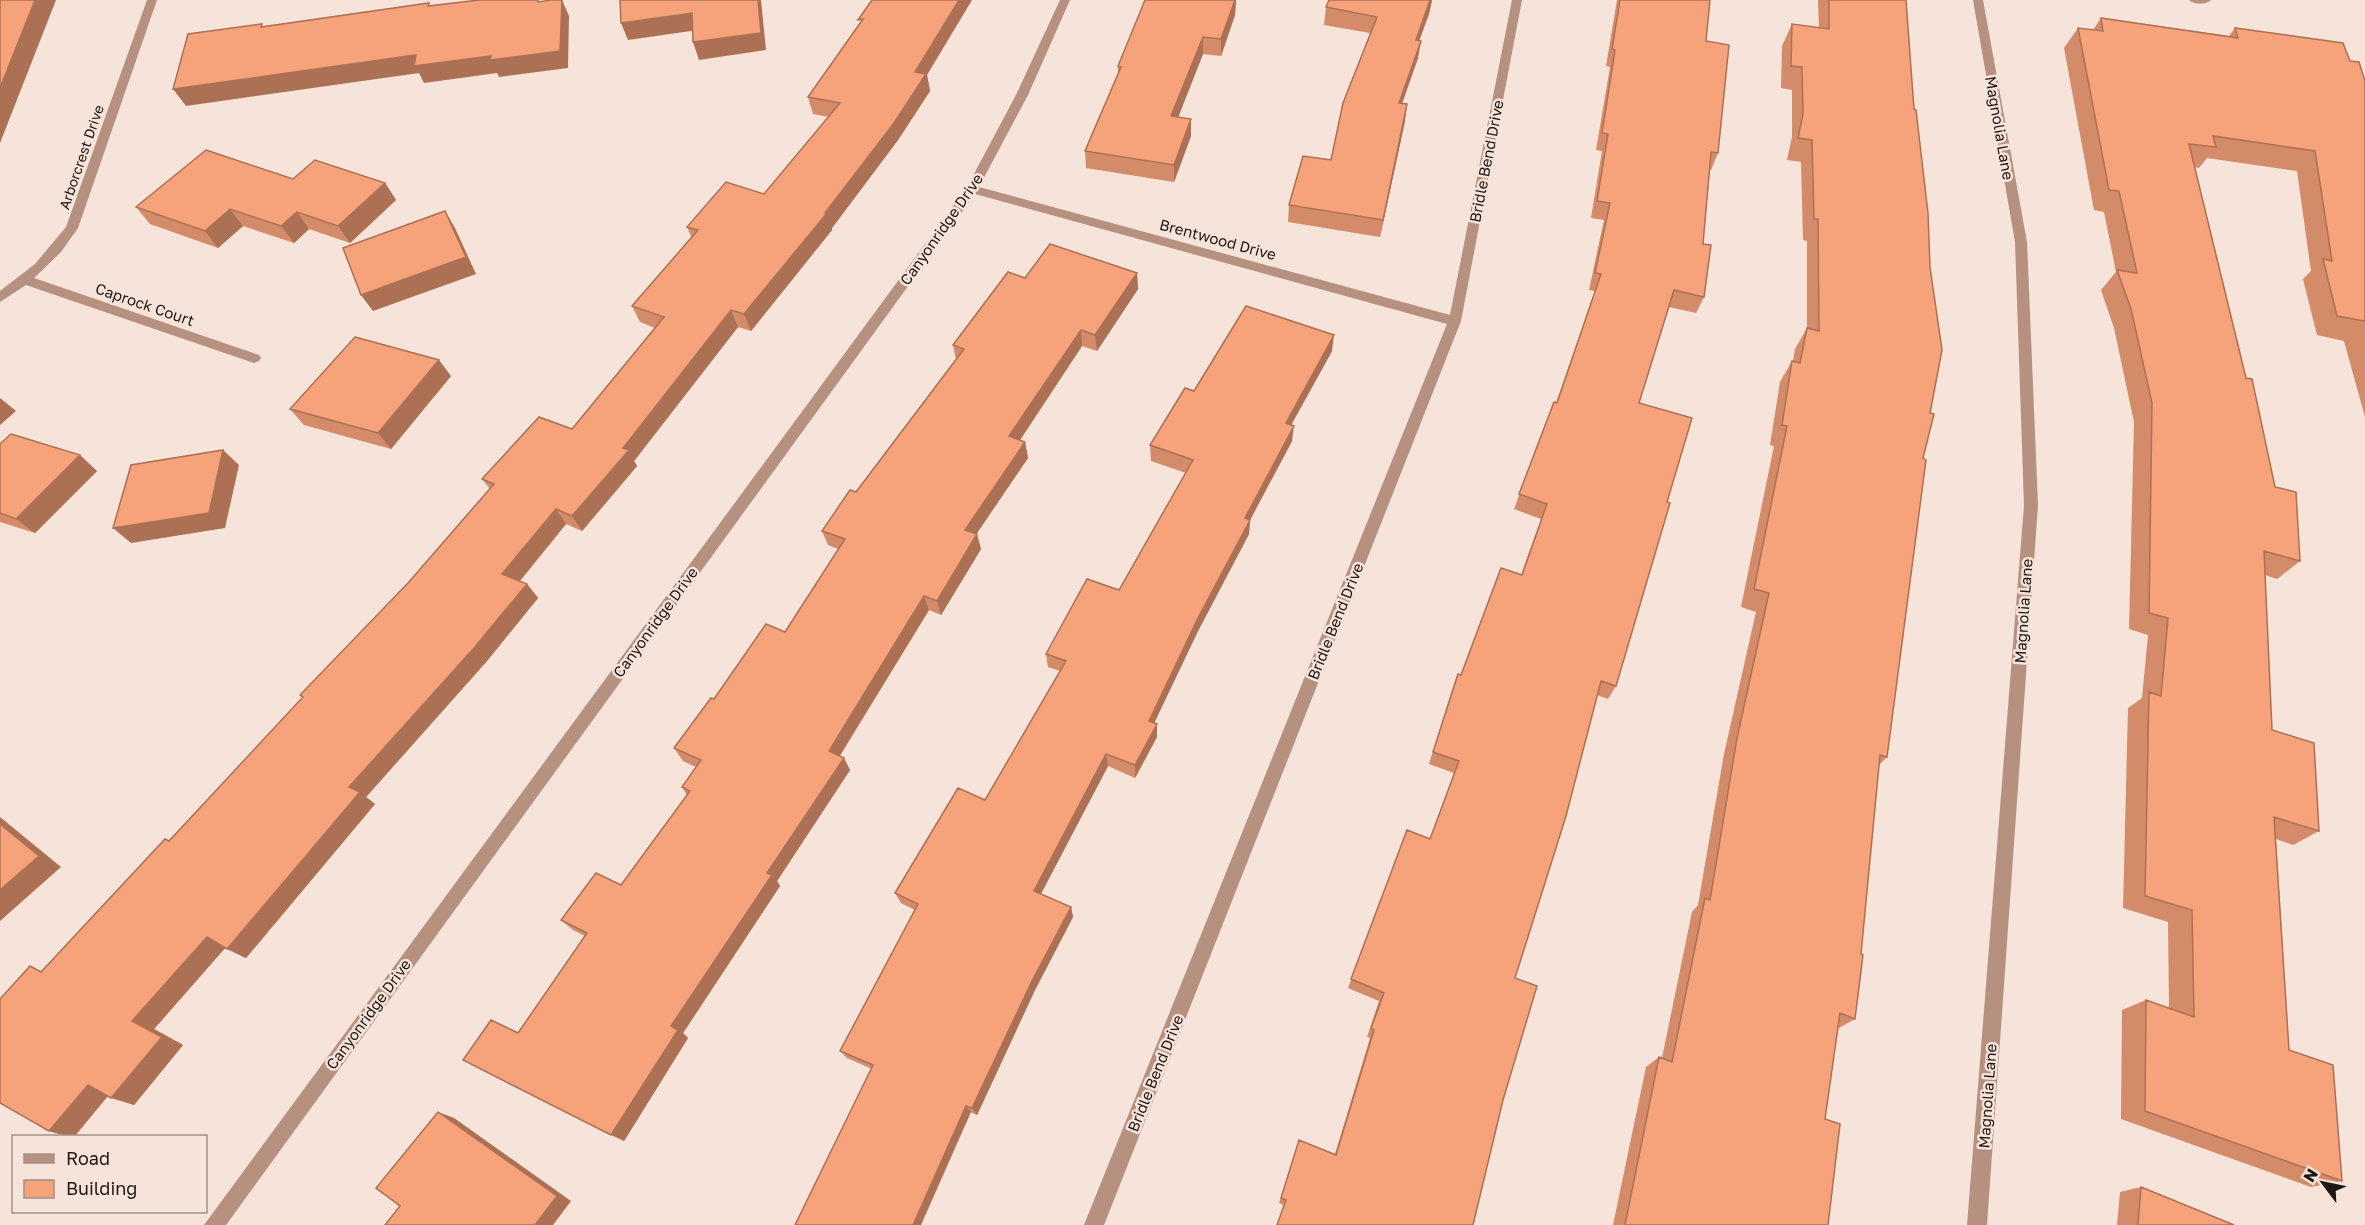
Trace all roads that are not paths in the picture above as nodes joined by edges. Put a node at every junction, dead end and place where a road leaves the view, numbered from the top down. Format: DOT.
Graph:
graph roads {
  1 [pos="152,0"];
  2 [pos="1065,0"];
  3 [pos="1517,0"];
  4 [pos="1978,0"];
  5 [pos="2194,0"];
  6 [pos="2206,0"];
  7 [pos="972,189"];
  8 [pos="25,280"];
  9 [pos="0,297"];
  10 [pos="1455,321"];
  11 [pos="254,358"];
  12 [pos="214,1225"];
  13 [pos="1094,1225"];
  14 [pos="1977,1225"];
  1 -- 8 [label="street, Arborcrest Drive"];
  2 -- 7 [label="street, Canyonridge Drive"];
  3 -- 10 [label="street, Bridle Bend Drive"];
  4 -- 14 [label="street, Magnolia Lane"];
  5 -- 6 [label="street"];
  7 -- 10 [label="street, Brentwood Drive"];
  7 -- 12 [label="street, Canyonridge Drive"];
  8 -- 9 [label="street, Arborcrest Drive"];
  8 -- 11 [label="street, Caprock Court"];
  10 -- 13 [label="street, Bridle Bend Drive"];
}
